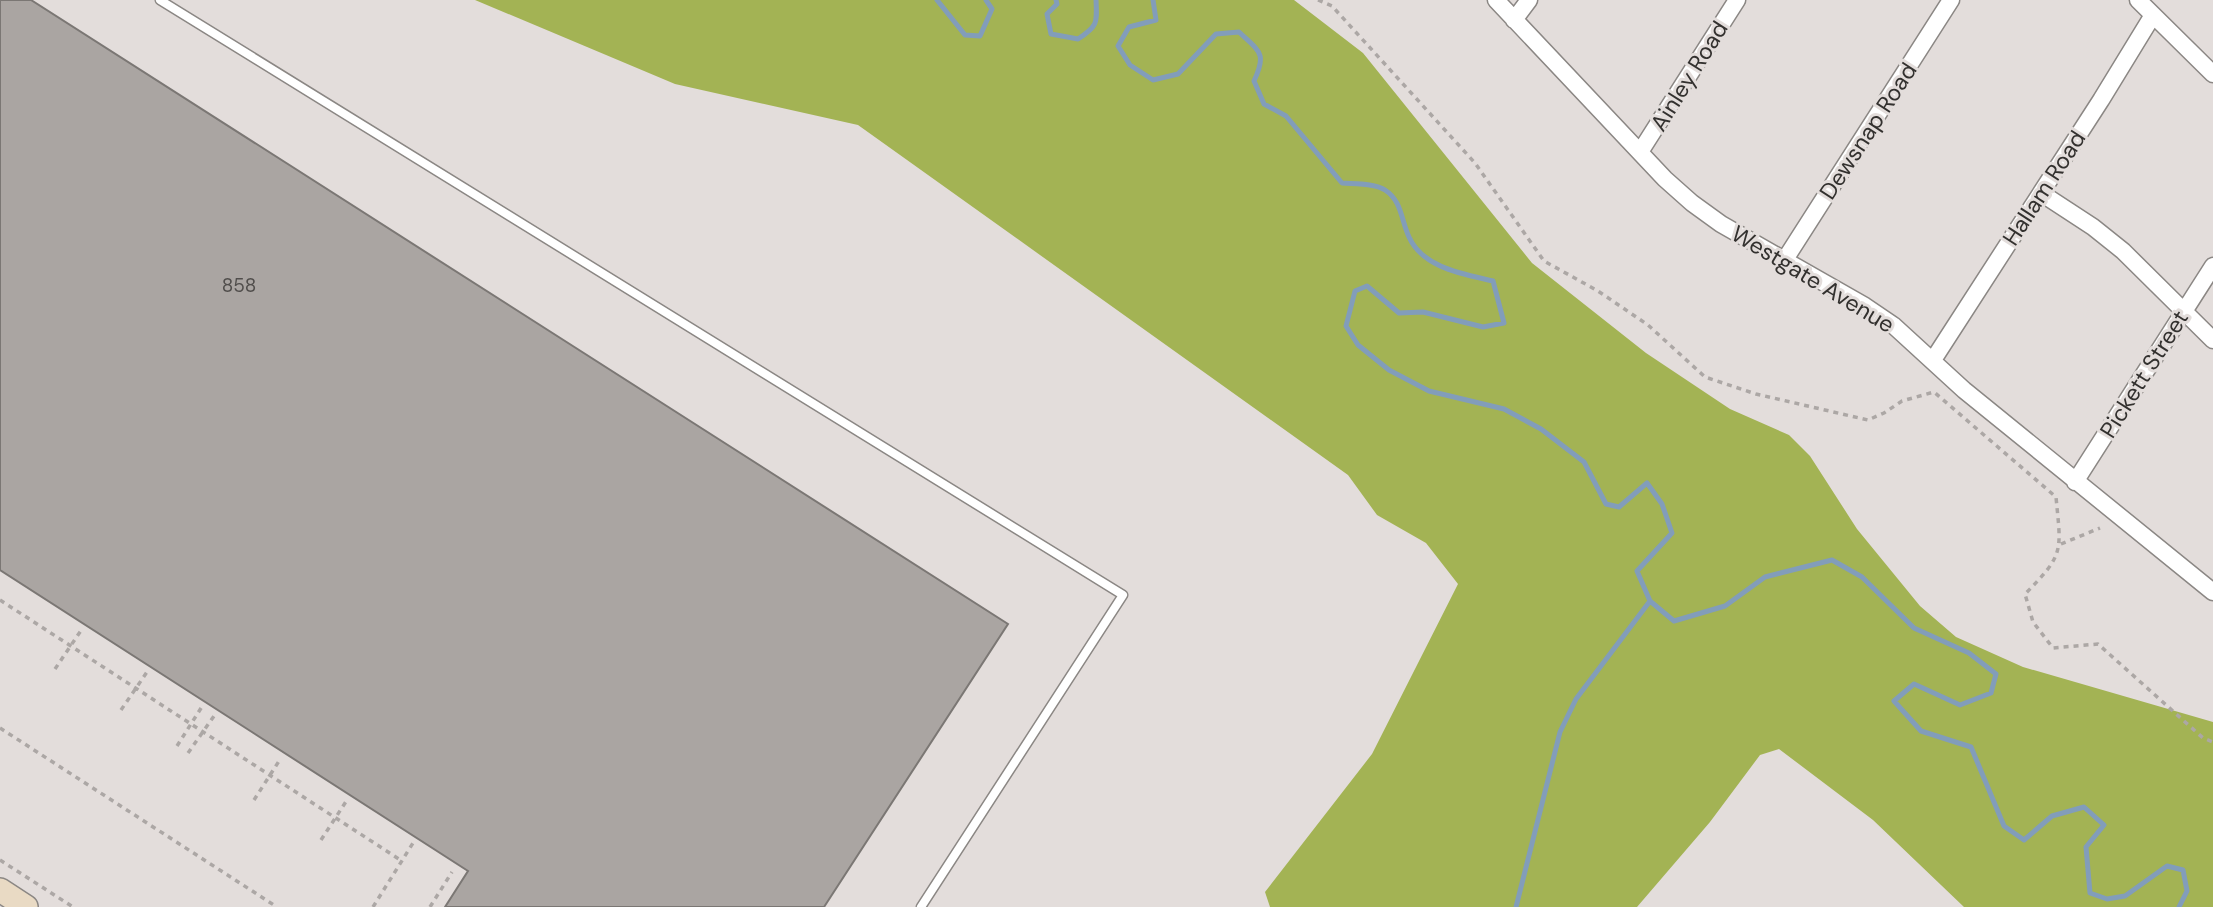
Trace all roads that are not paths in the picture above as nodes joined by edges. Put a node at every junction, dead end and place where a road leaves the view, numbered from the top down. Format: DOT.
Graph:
graph roads {
  1 [pos="160,0"];
  2 [pos="1496,0"];
  3 [pos="1530,0"];
  4 [pos="1738,0"];
  5 [pos="1951,0"];
  6 [pos="2138,0"];
  7 [pos="2153,15"];
  8 [pos="1514,20"];
  9 [pos="2213,74"];
  10 [pos="1640,152"];
  11 [pos="2040,193"];
  12 [pos="1784,261"];
  13 [pos="2213,266"];
  14 [pos="2184,312"];
  15 [pos="2213,340"];
  16 [pos="1933,360"];
  17 [pos="2076,482"];
  18 [pos="2213,592"];
  19 [pos="0,890"];
  20 [pos="26,907"];
  21 [pos="921,907"];
  1 -- 21 [label="lane"];
  2 -- 8 [label="street, Westgate Avenue"];
  3 -- 8 [label="street"];
  4 -- 10 [label="street, Ainley Road"];
  5 -- 12 [label="street, Dewsnap Road"];
  6 -- 7 [label="street"];
  7 -- 9 [label="street"];
  7 -- 11 [label="street, Hallam Road"];
  8 -- 10 [label="street, Westgate Avenue"];
  10 -- 12 [label="street, Westgate Avenue"];
  11 -- 14 [label="street"];
  11 -- 16 [label="street, Hallam Road"];
  12 -- 16 [label="street, Westgate Avenue"];
  13 -- 14 [label="street, Pickett Street"];
  14 -- 15 [label="street"];
  14 -- 17 [label="street, Pickett Street"];
  16 -- 17 [label="street, Westgate Avenue"];
  17 -- 18 [label="street, Westgate Avenue"];
  19 -- 20 [label="main road"];
}
